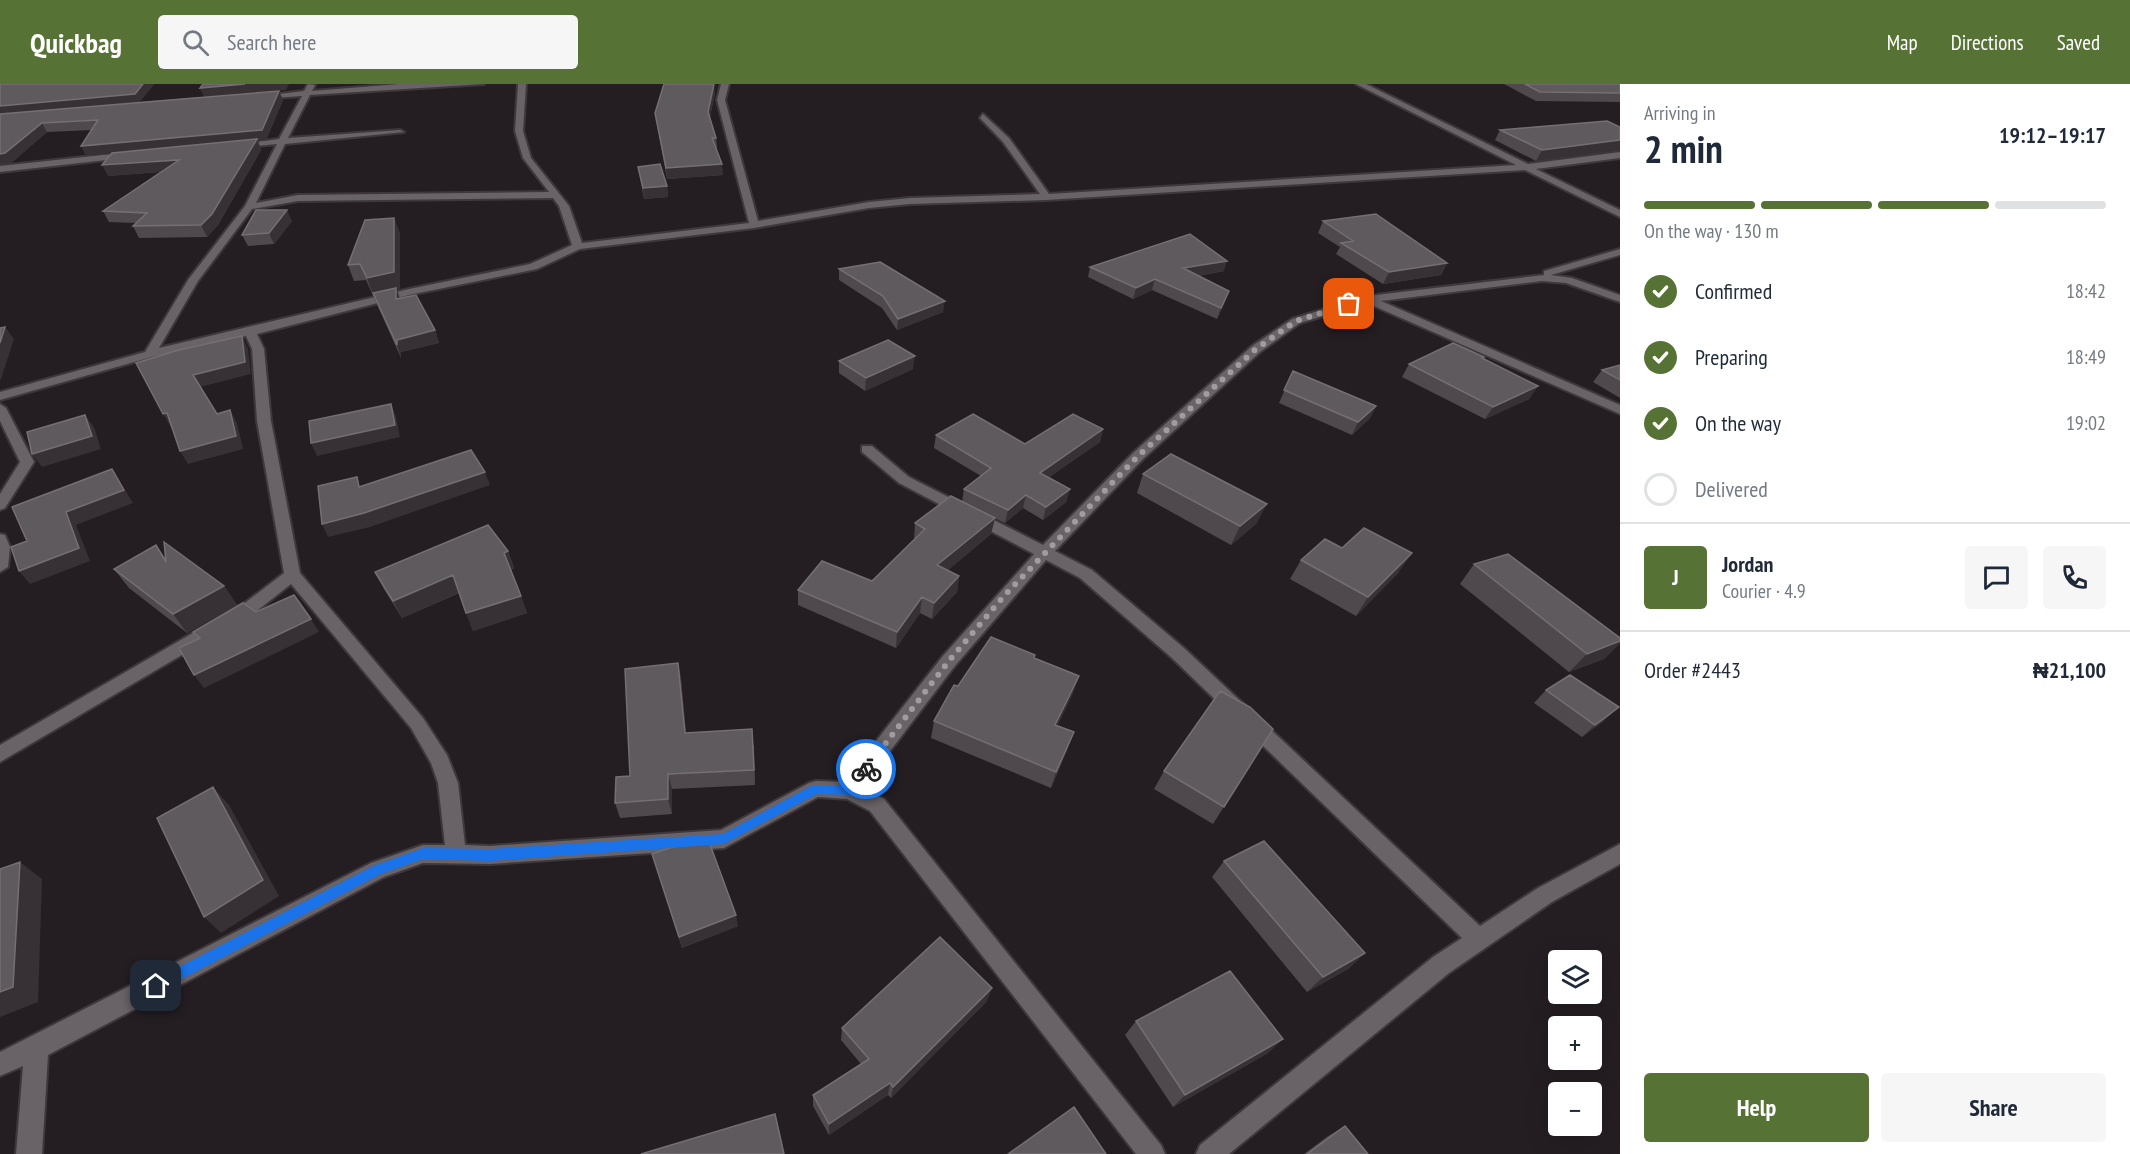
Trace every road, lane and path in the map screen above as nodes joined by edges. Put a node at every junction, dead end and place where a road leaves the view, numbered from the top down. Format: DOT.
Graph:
graph roads {
  1 [pos="480,84"];
  2 [pos="522,84"];
  3 [pos="725,84"];
  4 [pos="1360,84"];
  5 [pos="310,88"];
  6 [pos="250,97"];
  7 [pos="983,116"];
  8 [pos="399,132"];
  9 [pos="285,141"];
  10 [pos="226,146"];
  11 [pos="145,154"];
  12 [pos="1620,155"];
  13 [pos="1528,167"];
  14 [pos="0,169"];
  15 [pos="554,195"];
  16 [pos="1046,197"];
  17 [pos="249,207"];
  18 [pos="1620,214"];
  19 [pos="754,225"];
  20 [pos="578,246"];
  21 [pos="1620,252"];
  22 [pos="1542,278"];
  23 [pos="1367,299"];
  24 [pos="1620,299"];
  25 [pos="250,332"];
  26 [pos="150,354"];
  27 [pos="0,396"];
  28 [pos="0,408"];
  29 [pos="1620,410"];
  30 [pos="867,449"];
  31 [pos="0,505"];
  32 [pos="1,545"];
  33 [pos="1044,553"];
  34 [pos="0,567"];
  35 [pos="292,575"];
  36 [pos="0,754"];
  37 [pos="849,792"];
  38 [pos="1620,853"];
  39 [pos="456,854"];
  40 [pos="1478,939"];
  41 [pos="36,1048"];
  42 [pos="0,1064"];
  43 [pos="29,1154"];
  44 [pos="1152,1154"];
  45 [pos="1209,1154"];
  1 -- 5 [label="street"];
  2 -- 15 [label="street"];
  3 -- 19 [label="street"];
  4 -- 13 [label="street"];
  5 -- 6 [label="street"];
  5 -- 9 [label="street"];
  7 -- 16 [label="street"];
  8 -- 9 [label="street"];
  9 -- 10 [label="street"];
  9 -- 17 [label="street"];
  11 -- 14 [label="street"];
  12 -- 13 [label="street"];
  13 -- 16 [label="street"];
  13 -- 18 [label="street"];
  15 -- 17 [label="street"];
  15 -- 20 [label="street"];
  16 -- 19 [label="street"];
  17 -- 26 [label="street"];
  19 -- 20 [label="street"];
  20 -- 25 [label="street"];
  21 -- 22 [label="street"];
  22 -- 23 [label="street"];
  22 -- 24 [label="street"];
  23 -- 29 [label="street"];
  23 -- 33 [label="street"];
  25 -- 26 [label="street"];
  25 -- 35 [label="street"];
  26 -- 27 [label="street"];
  28 -- 31 [label="street"];
  30 -- 33 [label="street"];
  32 -- 34 [label="street"];
  33 -- 37 [label="street"];
  33 -- 40 [label="street"];
  35 -- 36 [label="street"];
  35 -- 39 [label="street"];
  37 -- 39 [label="street"];
  37 -- 44 [label="street"];
  38 -- 40 [label="street"];
  39 -- 41 [label="street"];
  40 -- 45 [label="street"];
  41 -- 42 [label="street"];
  41 -- 43 [label="street"];
}
